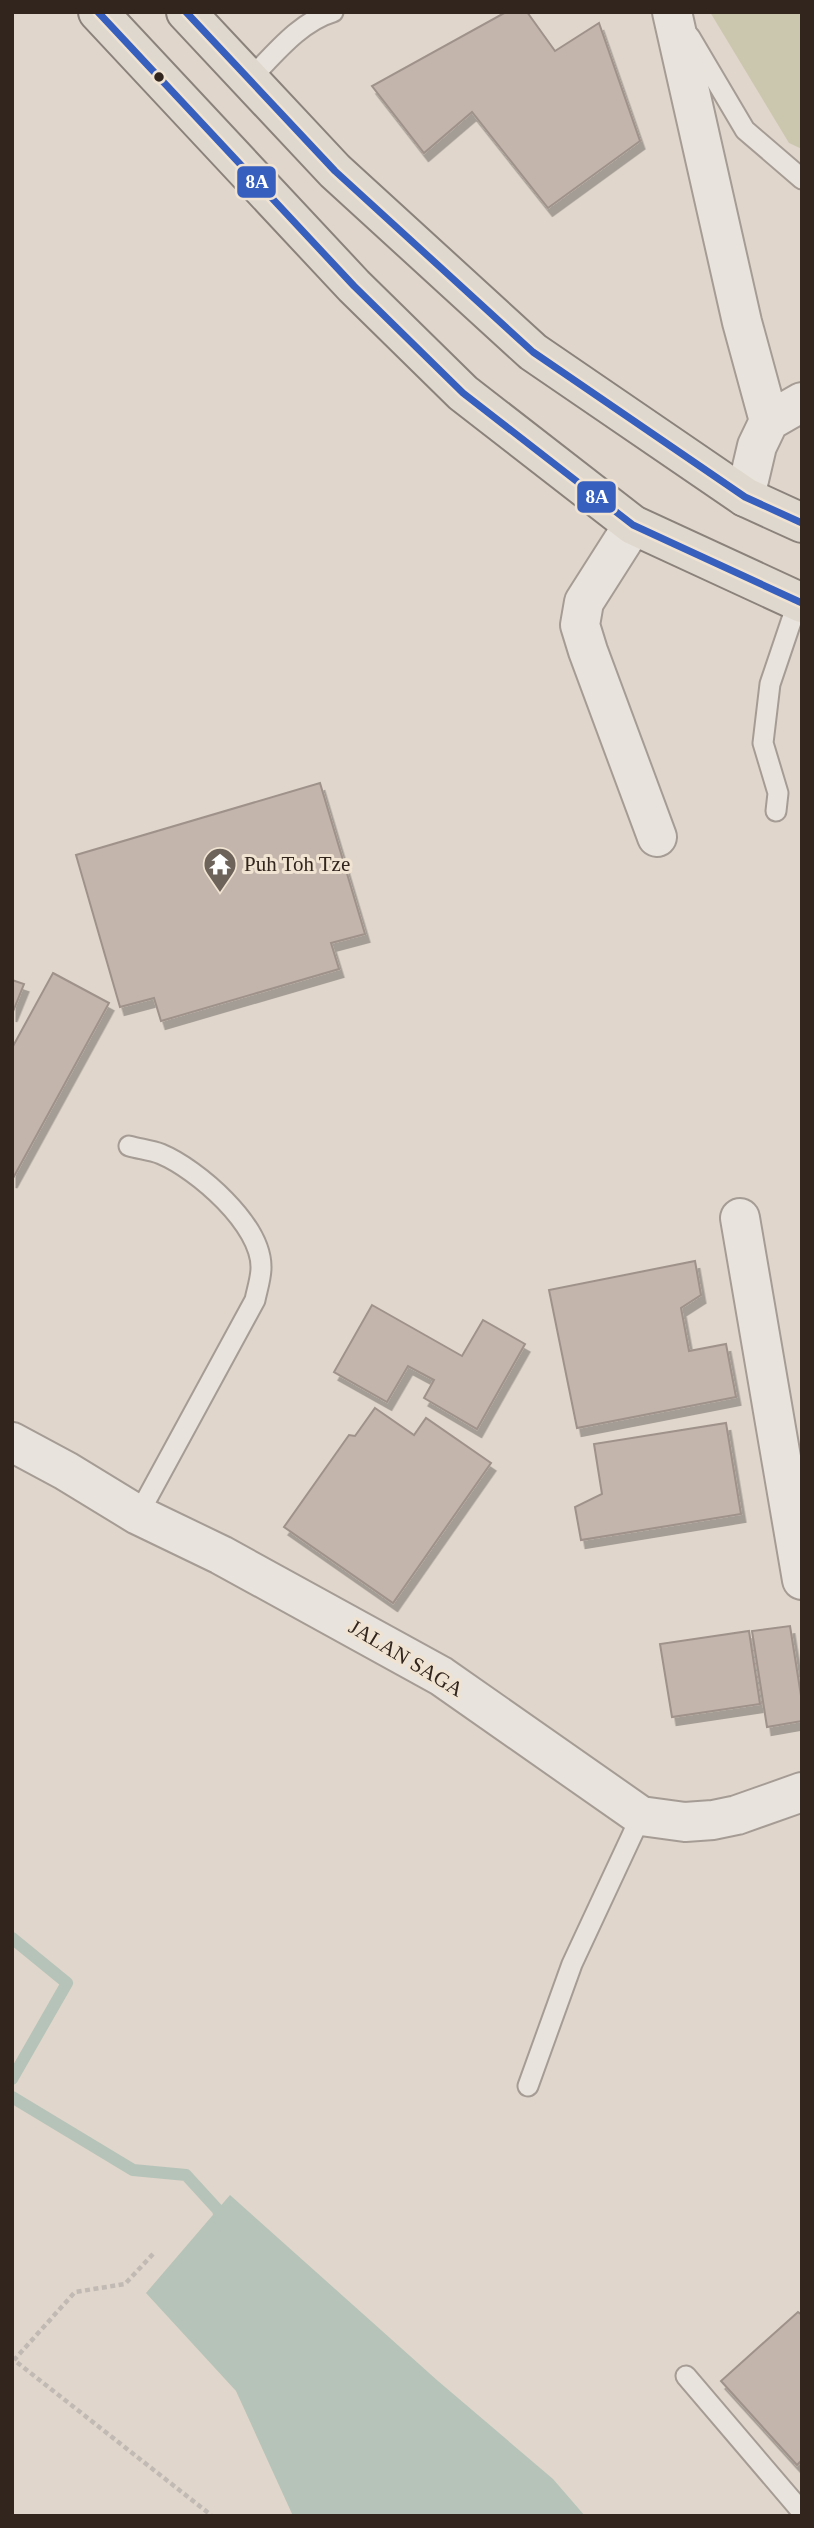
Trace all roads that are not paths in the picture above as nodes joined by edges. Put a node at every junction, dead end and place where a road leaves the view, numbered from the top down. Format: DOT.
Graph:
graph roads {
  1 [pos="186,12"];
  2 [pos="333,12"];
  3 [pos="673,12"];
  4 [pos="119,20"];
  5 [pos="248,80"];
  6 [pos="802,179"];
  7 [pos="802,402"];
  8 [pos="769,421"];
  9 [pos="745,497"];
  10 [pos="802,523"];
  11 [pos="633,525"];
  12 [pos="800,602"];
  13 [pos="776,811"];
  14 [pos="657,837"];
  15 [pos="129,1146"];
  16 [pos="740,1218"];
  17 [pos="12,1442"];
  18 [pos="138,1515"];
  19 [pos="802,1580"];
  20 [pos="802,1792"];
  21 [pos="641,1815"];
  22 [pos="528,2087"];
  23 [pos="686,2376"];
  24 [pos="802,2512"];
  1 -- 5 [label="main road"];
  2 -- 5 [label="lane"];
  3 -- 6 [label="lane"];
  3 -- 8 [label="street"];
  4 -- 11 [label="main road"];
  5 -- 9 [label="main road"];
  7 -- 8 [label="street"];
  8 -- 9 [label="street"];
  9 -- 10 [label="main road"];
  11 -- 12 [label="main road"];
  11 -- 14 [label="street"];
  12 -- 13 [label="lane"];
  15 -- 18 [label="lane"];
  16 -- 19 [label="street"];
  17 -- 18 [label="street, JALAN SAGA"];
  18 -- 21 [label="street, JALAN SAGA"];
  20 -- 21 [label="street, JALAN SAGA"];
  21 -- 22 [label="lane"];
  23 -- 24 [label="lane"];
}
